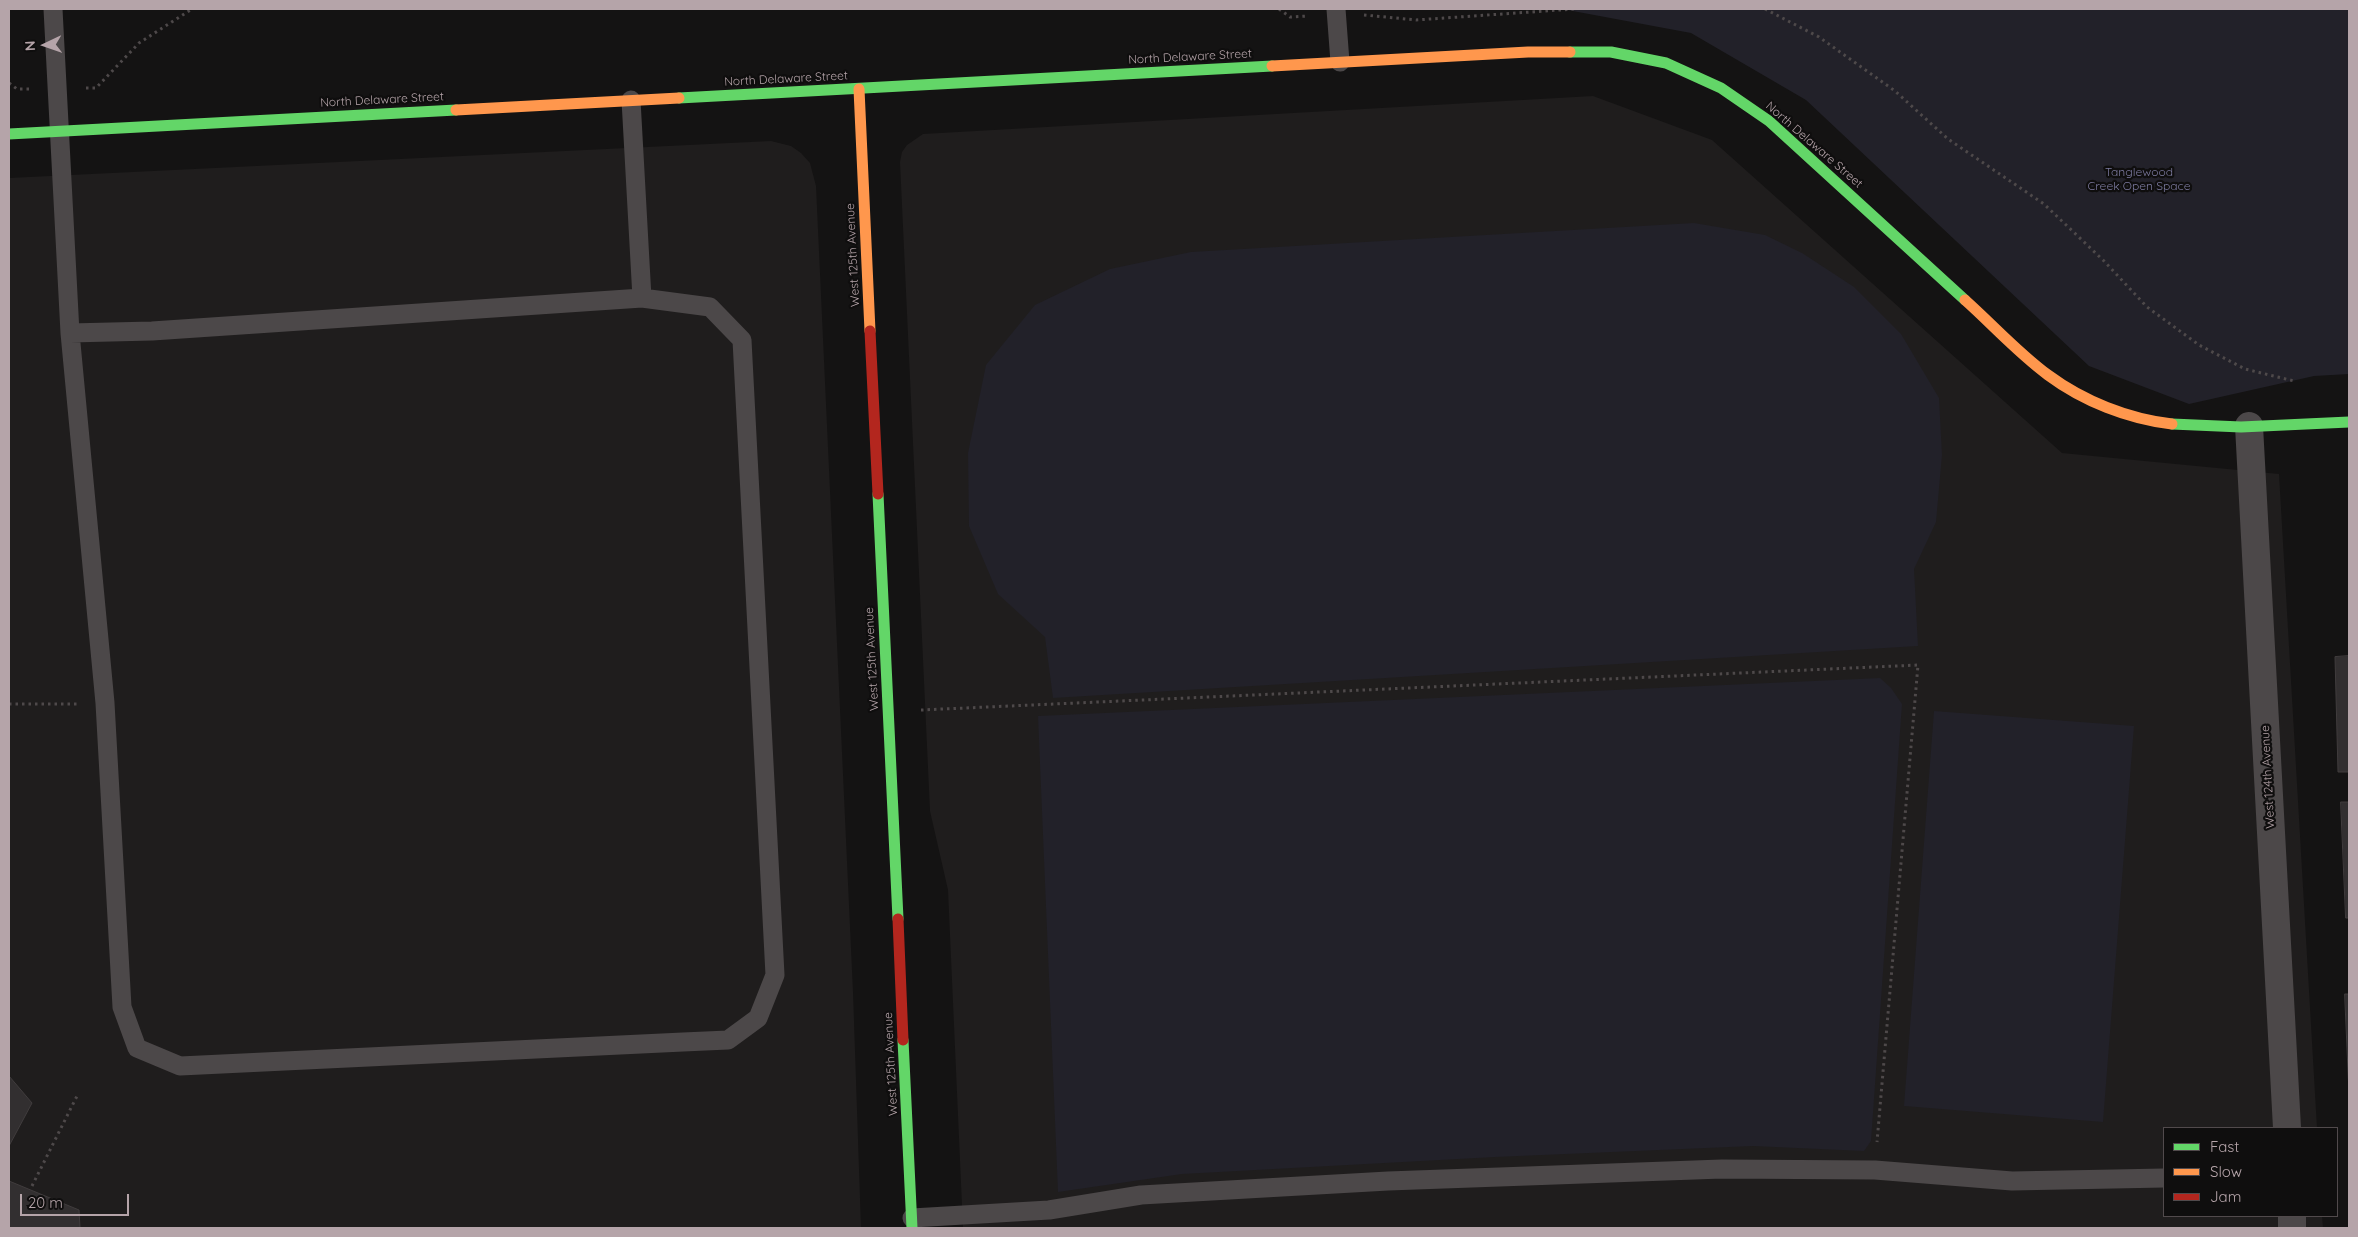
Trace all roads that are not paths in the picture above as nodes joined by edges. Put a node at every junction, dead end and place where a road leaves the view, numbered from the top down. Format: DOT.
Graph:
graph roads {
  1 [pos="53,9"];
  2 [pos="1337,12"];
  3 [pos="1340,62"];
  4 [pos="859,89"];
  5 [pos="631,100"];
  6 [pos="60,131"];
  7 [pos="9,134"];
  8 [pos="642,298"];
  9 [pos="70,333"];
  10 [pos="2349,422"];
  11 [pos="2249,426"];
  12 [pos="2287,1127"];
  13 [pos="2163,1178"];
  14 [pos="912,1223"];
  1 -- 6 [label="lane"];
  2 -- 3 [label="lane"];
  3 -- 4 [label="street, North Delaware Street"];
  3 -- 11 [label="street, North Delaware Street"];
  4 -- 5 [label="street, North Delaware Street"];
  4 -- 14 [label="street, West 125th Avenue"];
  5 -- 6 [label="street, North Delaware Street"];
  5 -- 8 [label="lane"];
  6 -- 7 [label="street, North Delaware Street"];
  6 -- 9 [label="lane"];
  8 -- 9 [label="lane"];
  8 -- 9 [label="lane"];
  10 -- 11 [label="street, North Delaware Street"];
  11 -- 12 [label="street, West 124th Avenue"];
  13 -- 14 [label="lane"];
}
